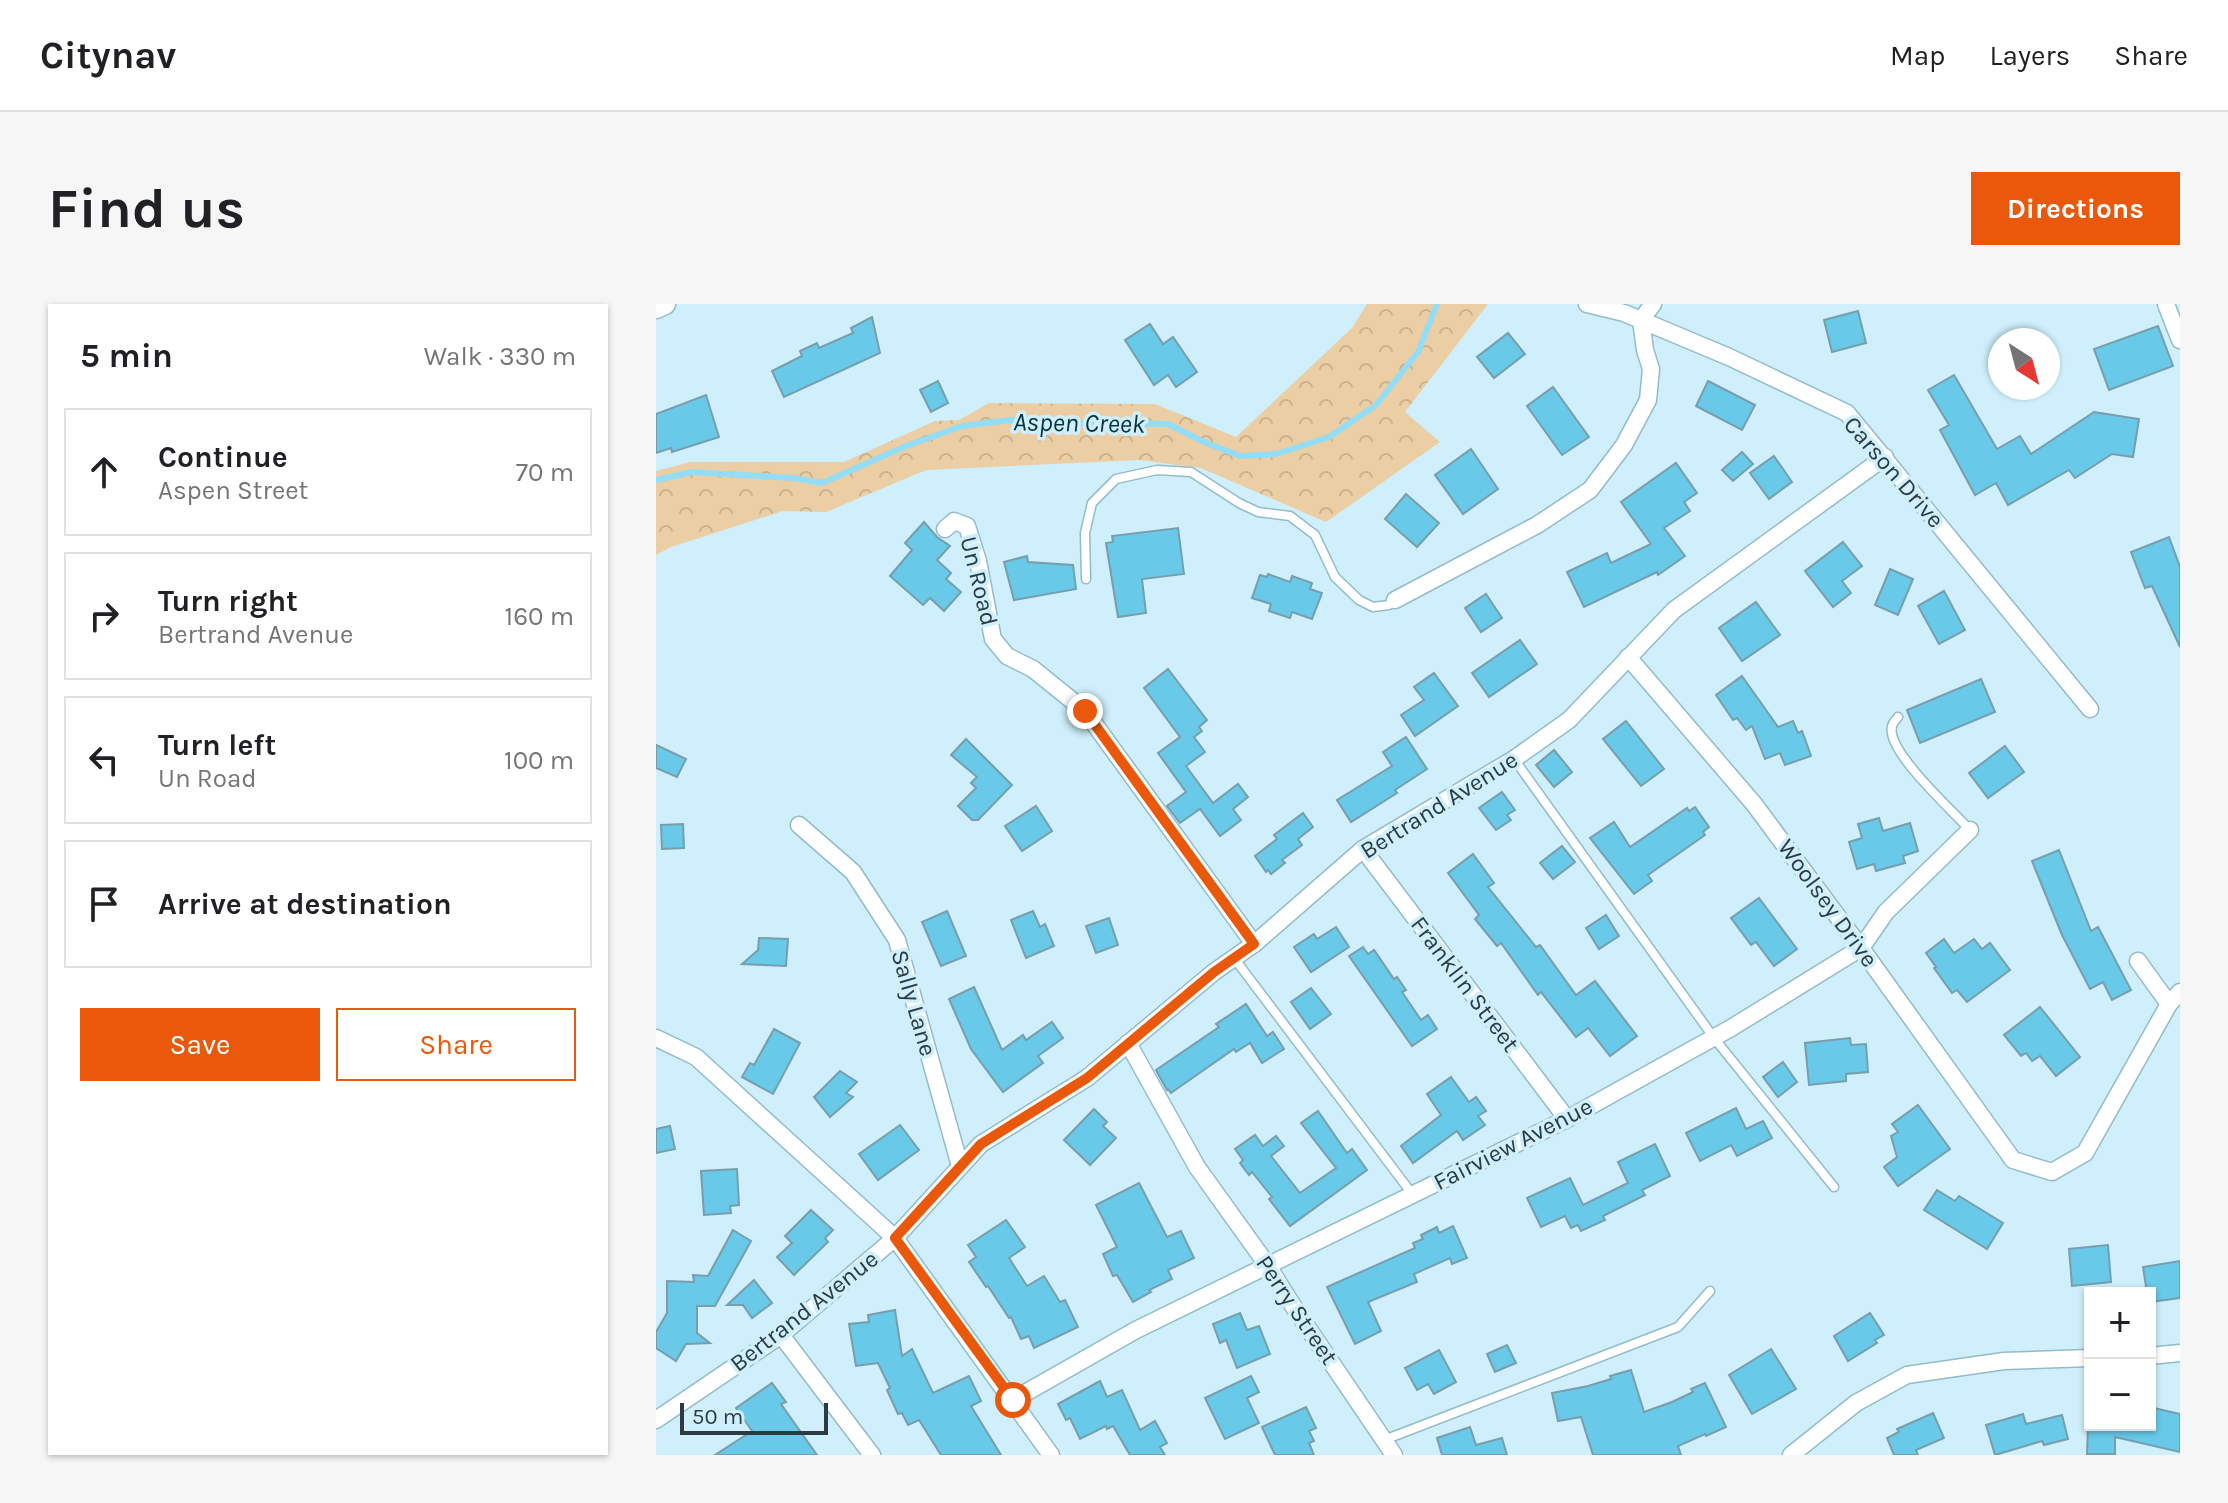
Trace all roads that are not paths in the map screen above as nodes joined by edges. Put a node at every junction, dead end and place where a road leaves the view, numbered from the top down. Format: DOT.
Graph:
graph roads {
  1 [pos="665,304"];
  2 [pos="1587,304"];
  3 [pos="1653,304"];
  4 [pos="2166,304"];
  5 [pos="656,308"];
  6 [pos="1641,320"];
  7 [pos="2180,340"];
  8 [pos="1885,457"];
  9 [pos="945,529"];
  10 [pos="1086,579"];
  11 [pos="1395,600"];
  12 [pos="1628,657"];
  13 [pos="2090,709"];
  14 [pos="1898,717"];
  15 [pos="1514,759"];
  16 [pos="799,825"];
  17 [pos="1970,830"];
  18 [pos="1363,849"];
  19 [pos="1254,944"];
  20 [pos="1861,948"];
  21 [pos="1234,958"];
  22 [pos="2138,961"];
  23 [pos="2174,998"];
  24 [pos="656,1038"];
  25 [pos="1714,1038"];
  26 [pos="1128,1043"];
  27 [pos="1567,1119"];
  28 [pos="960,1166"];
  29 [pos="1834,1187"];
  30 [pos="1413,1195"];
  31 [pos="895,1238"];
  32 [pos="1268,1266"];
  33 [pos="1710,1291"];
  34 [pos="781,1335"];
  35 [pos="2180,1353"];
  36 [pos="2156,1355"];
  37 [pos="2084,1358"];
  38 [pos="1013,1400"];
  39 [pos="656,1420"];
  40 [pos="1384,1440"];
  41 [pos="1793,1454"];
  42 [pos="872,1455"];
  43 [pos="1051,1455"];
  44 [pos="1394,1455"];
  1 -- 5 [label="street"];
  2 -- 6 [label="street, Carson Drive"];
  3 -- 6 [label="street"];
  4 -- 7 [label="street"];
  6 -- 8 [label="street, Carson Drive"];
  6 -- 11 [label="street"];
  8 -- 12 [label="street, Bertrand Avenue"];
  8 -- 13 [label="street, Carson Drive"];
  9 -- 19 [label="street, Un Road"];
  10 -- 11 [label="lane"];
  12 -- 15 [label="street, Bertrand Avenue"];
  12 -- 20 [label="street, Woolsey Drive"];
  14 -- 17 [label="lane"];
  15 -- 18 [label="street, Bertrand Avenue"];
  15 -- 25 [label="lane"];
  16 -- 28 [label="street, Sally Lane"];
  17 -- 20 [label="street, Fairview Avenue"];
  18 -- 19 [label="street, Bertrand Avenue"];
  18 -- 27 [label="street, Franklin Street"];
  19 -- 21 [label="street, Bertrand Avenue"];
  20 -- 23 [label="street, Woolsey Drive"];
  20 -- 25 [label="street, Fairview Avenue"];
  21 -- 26 [label="street, Bertrand Avenue"];
  21 -- 30 [label="lane"];
  22 -- 23 [label="street"];
  24 -- 31 [label="street"];
  25 -- 27 [label="street, Fairview Avenue"];
  25 -- 29 [label="lane"];
  26 -- 28 [label="street, Bertrand Avenue"];
  26 -- 32 [label="street, Perry Street"];
  27 -- 30 [label="street, Fairview Avenue"];
  28 -- 31 [label="street, Bertrand Avenue"];
  30 -- 32 [label="street, Fairview Avenue"];
  31 -- 34 [label="street, Bertrand Avenue"];
  31 -- 38 [label="street"];
  32 -- 38 [label="street, Fairview Avenue"];
  32 -- 40 [label="street, Perry Street"];
  33 -- 40 [label="lane"];
  34 -- 39 [label="street, Bertrand Avenue"];
  34 -- 42 [label="street"];
  35 -- 36 [label="street"];
  37 -- 41 [label="street"];
  38 -- 43 [label="street"];
  40 -- 44 [label="street, Perry Street"];
}
